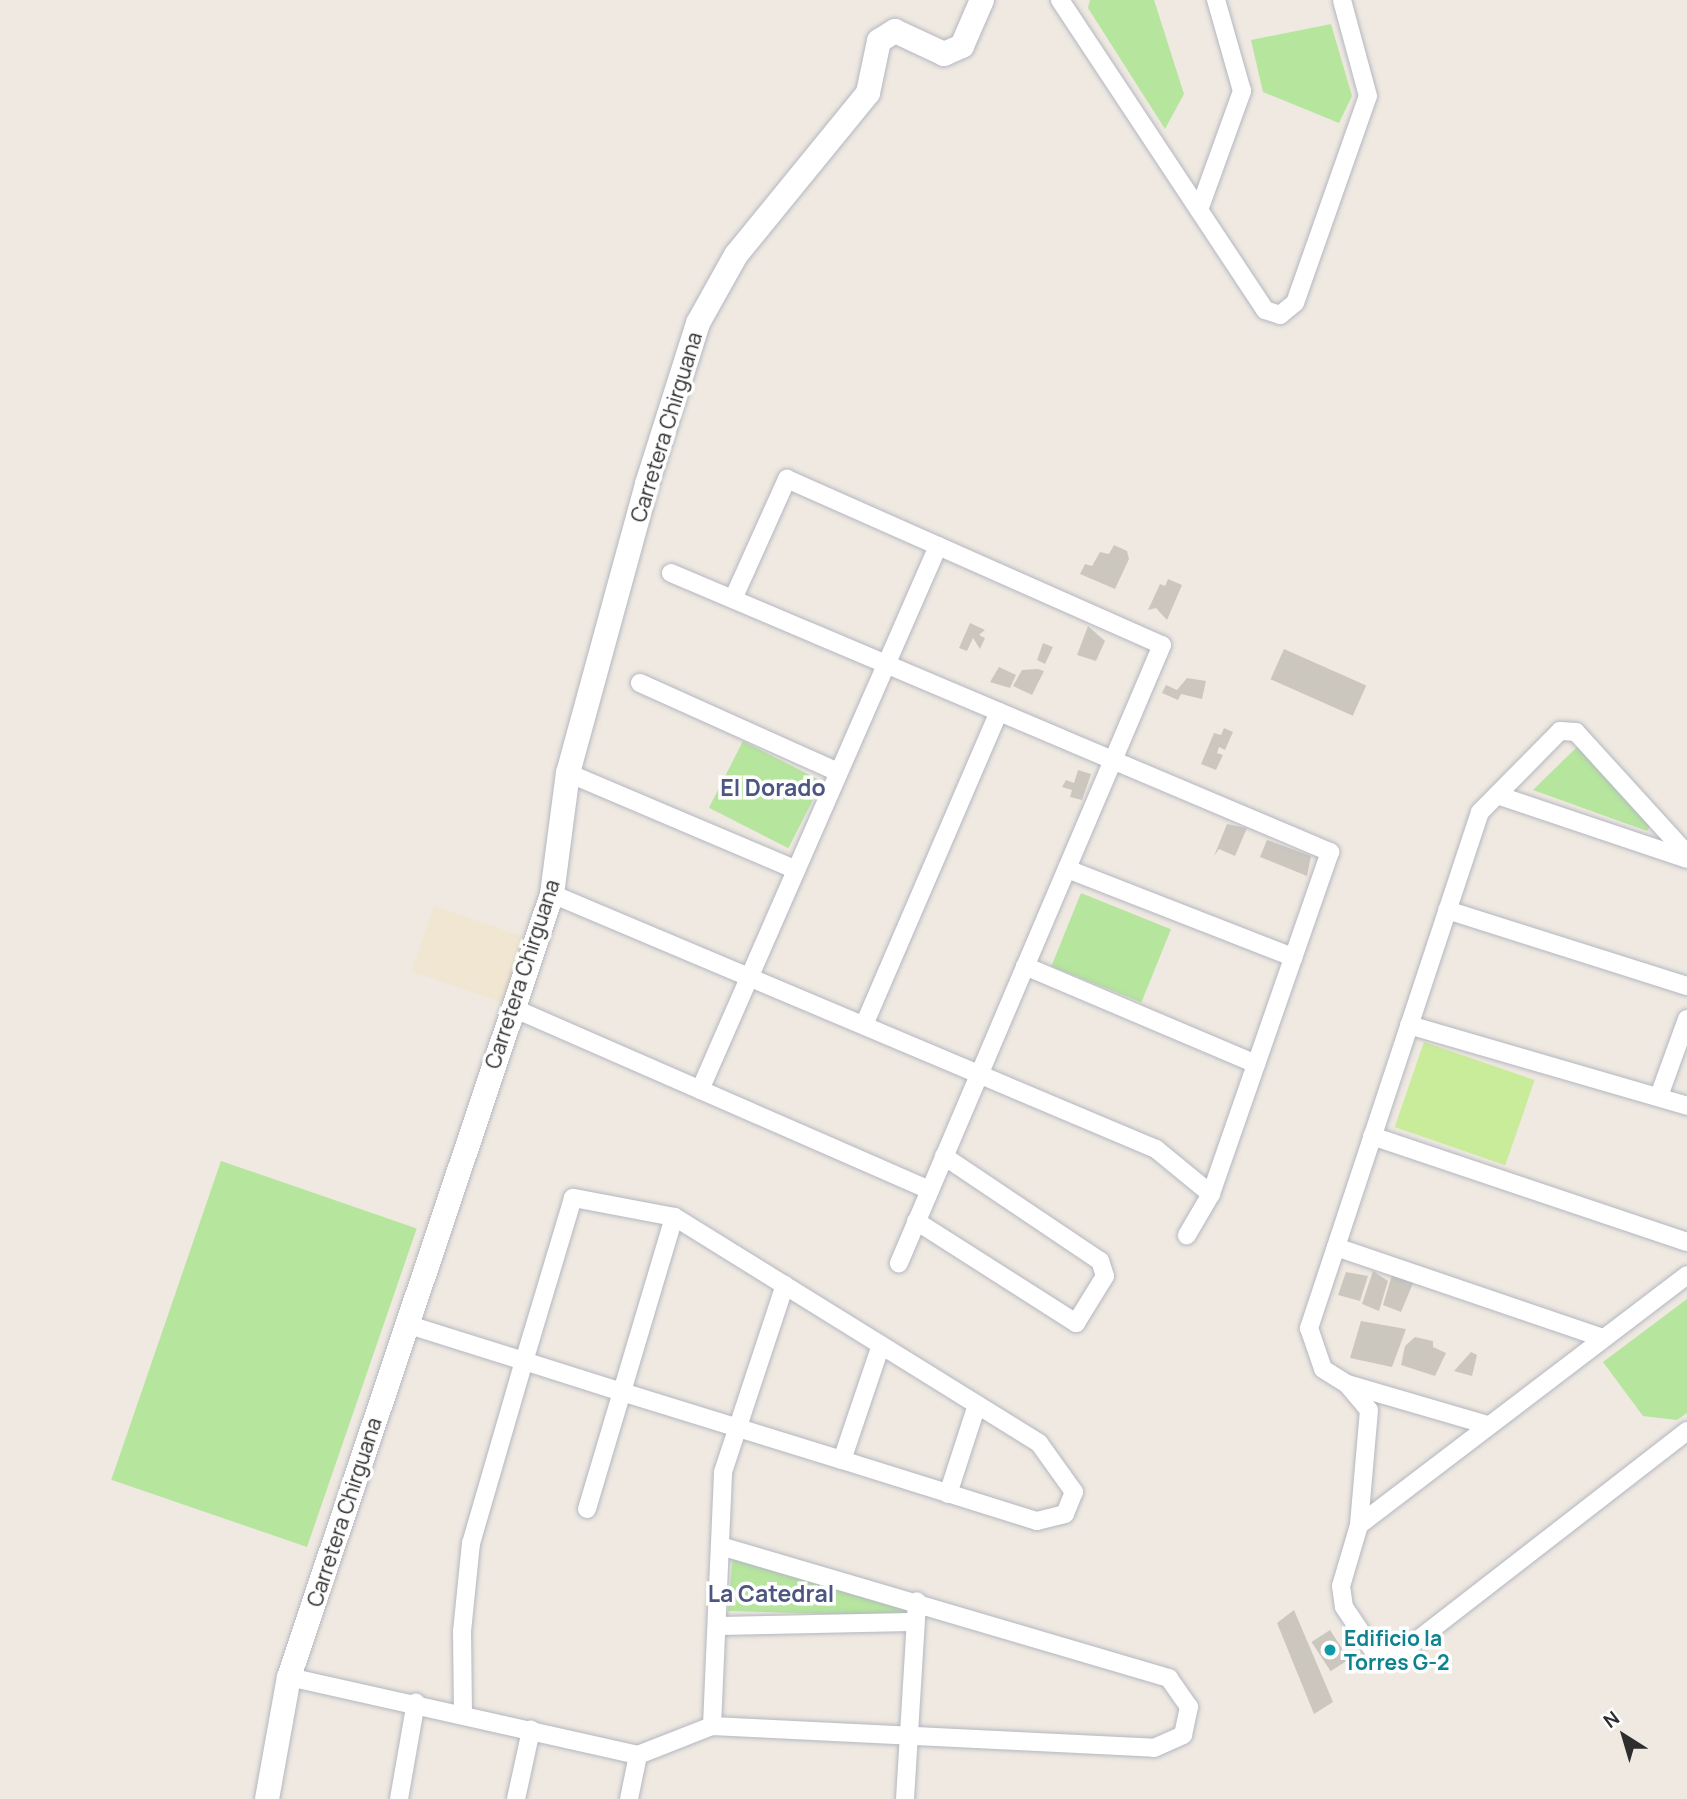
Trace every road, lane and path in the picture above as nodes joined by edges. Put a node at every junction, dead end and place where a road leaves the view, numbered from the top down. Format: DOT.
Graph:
graph roads {
  1 [pos="982,0"];
  2 [pos="1059,0"];
  3 [pos="1216,0"];
  4 [pos="1342,0"];
  5 [pos="1199,210"];
  6 [pos="938,546"];
  7 [pos="671,573"];
  8 [pos="733,600"];
  9 [pos="886,664"];
  10 [pos="640,683"];
  11 [pos="999,712"];
  12 [pos="1113,760"];
  13 [pos="838,772"];
  14 [pos="568,773"];
  15 [pos="1497,795"];
  16 [pos="1687,857"];
  17 [pos="1067,869"];
  18 [pos="796,870"];
  19 [pos="552,894"];
  20 [pos="1447,910"];
  21 [pos="1293,957"];
  22 [pos="1025,967"];
  23 [pos="749,977"];
  24 [pos="1687,986"];
  25 [pos="513,1007"];
  26 [pos="1687,1019"];
  27 [pos="1409,1025"];
  28 [pos="864,1026"];
  29 [pos="1256,1064"];
  30 [pos="979,1074"];
  31 [pos="700,1090"];
  32 [pos="1658,1096"];
  33 [pos="1687,1106"];
  34 [pos="1372,1136"];
  35 [pos="944,1156"];
  36 [pos="930,1190"];
  37 [pos="1211,1194"];
  38 [pos="674,1217"];
  39 [pos="916,1221"];
  40 [pos="1186,1235"];
  41 [pos="1687,1242"];
  42 [pos="1336,1247"];
  43 [pos="899,1263"];
  44 [pos="1687,1275"];
  45 [pos="785,1285"];
  46 [pos="405,1324"];
  47 [pos="1600,1337"];
  48 [pos="881,1345"];
  49 [pos="524,1361"];
  50 [pos="1347,1384"];
  51 [pos="622,1392"];
  52 [pos="977,1405"];
  53 [pos="1487,1426"];
  54 [pos="739,1428"];
  55 [pos="1687,1431"];
  56 [pos="842,1460"];
  57 [pos="948,1493"];
  58 [pos="587,1509"];
  59 [pos="1359,1525"];
  60 [pos="721,1546"];
  61 [pos="917,1601"];
  62 [pos="913,1622"];
  63 [pos="717,1626"];
  64 [pos="289,1677"];
  65 [pos="416,1702"];
  66 [pos="463,1713"];
  67 [pos="712,1726"];
  68 [pos="531,1730"];
  69 [pos="911,1736"];
  70 [pos="638,1755"];
  71 [pos="267,1799"];
  72 [pos="399,1799"];
  73 [pos="516,1799"];
  74 [pos="629,1799"];
  75 [pos="905,1799"];
  1 -- 14 [label="street, Carretera Chirguana"];
  2 -- 5 [label="street"];
  3 -- 5 [label="street"];
  4 -- 5 [label="street"];
  6 -- 8 [label="street"];
  6 -- 9 [label="street"];
  6 -- 12 [label="street"];
  7 -- 8 [label="street"];
  8 -- 9 [label="street"];
  9 -- 11 [label="street"];
  9 -- 13 [label="street"];
  10 -- 13 [label="street"];
  11 -- 12 [label="street"];
  11 -- 28 [label="street"];
  12 -- 17 [label="street"];
  12 -- 21 [label="street"];
  13 -- 18 [label="street"];
  14 -- 18 [label="street"];
  14 -- 19 [label="street, Carretera Chirguana"];
  15 -- 16 [label="street"];
  15 -- 16 [label="street"];
  15 -- 20 [label="street"];
  17 -- 21 [label="street"];
  17 -- 22 [label="street"];
  18 -- 23 [label="street"];
  19 -- 23 [label="street"];
  19 -- 25 [label="street, Carretera Chirguana"];
  20 -- 24 [label="street"];
  20 -- 27 [label="street"];
  21 -- 29 [label="street"];
  22 -- 29 [label="street"];
  22 -- 30 [label="street"];
  23 -- 28 [label="street"];
  23 -- 31 [label="street"];
  25 -- 31 [label="street"];
  25 -- 46 [label="street, Carretera Chirguana"];
  26 -- 32 [label="street"];
  27 -- 32 [label="street"];
  27 -- 34 [label="street"];
  28 -- 30 [label="street"];
  29 -- 37 [label="street"];
  30 -- 35 [label="street"];
  30 -- 37 [label="street"];
  31 -- 36 [label="street"];
  32 -- 33 [label="street"];
  34 -- 41 [label="street"];
  34 -- 42 [label="street"];
  35 -- 36 [label="street"];
  35 -- 39 [label="street"];
  36 -- 39 [label="street"];
  37 -- 40 [label="street"];
  38 -- 45 [label="street"];
  38 -- 49 [label="street"];
  38 -- 51 [label="street"];
  39 -- 43 [label="street"];
  42 -- 47 [label="street"];
  42 -- 50 [label="street"];
  44 -- 47 [label="street"];
  45 -- 48 [label="street"];
  45 -- 54 [label="street"];
  46 -- 49 [label="street"];
  46 -- 64 [label="street, Carretera Chirguana"];
  47 -- 53 [label="street"];
  48 -- 52 [label="street"];
  48 -- 56 [label="street"];
  49 -- 51 [label="street"];
  49 -- 66 [label="street"];
  50 -- 53 [label="street"];
  50 -- 59 [label="street"];
  51 -- 54 [label="street"];
  51 -- 58 [label="street"];
  52 -- 57 [label="street"];
  52 -- 57 [label="street"];
  53 -- 59 [label="street"];
  54 -- 56 [label="street"];
  54 -- 60 [label="street"];
  55 -- 59 [label="street"];
  56 -- 57 [label="street"];
  60 -- 61 [label="street"];
  60 -- 63 [label="street"];
  61 -- 62 [label="street"];
  61 -- 69 [label="street"];
  62 -- 63 [label="street"];
  62 -- 69 [label="street"];
  63 -- 67 [label="street"];
  64 -- 65 [label="street"];
  64 -- 71 [label="street, Carretera Chirguana"];
  65 -- 66 [label="street"];
  65 -- 72 [label="street"];
  66 -- 68 [label="street"];
  67 -- 69 [label="street"];
  67 -- 70 [label="street"];
  68 -- 70 [label="street"];
  68 -- 73 [label="street"];
  69 -- 75 [label="street"];
  70 -- 74 [label="street"];
}
